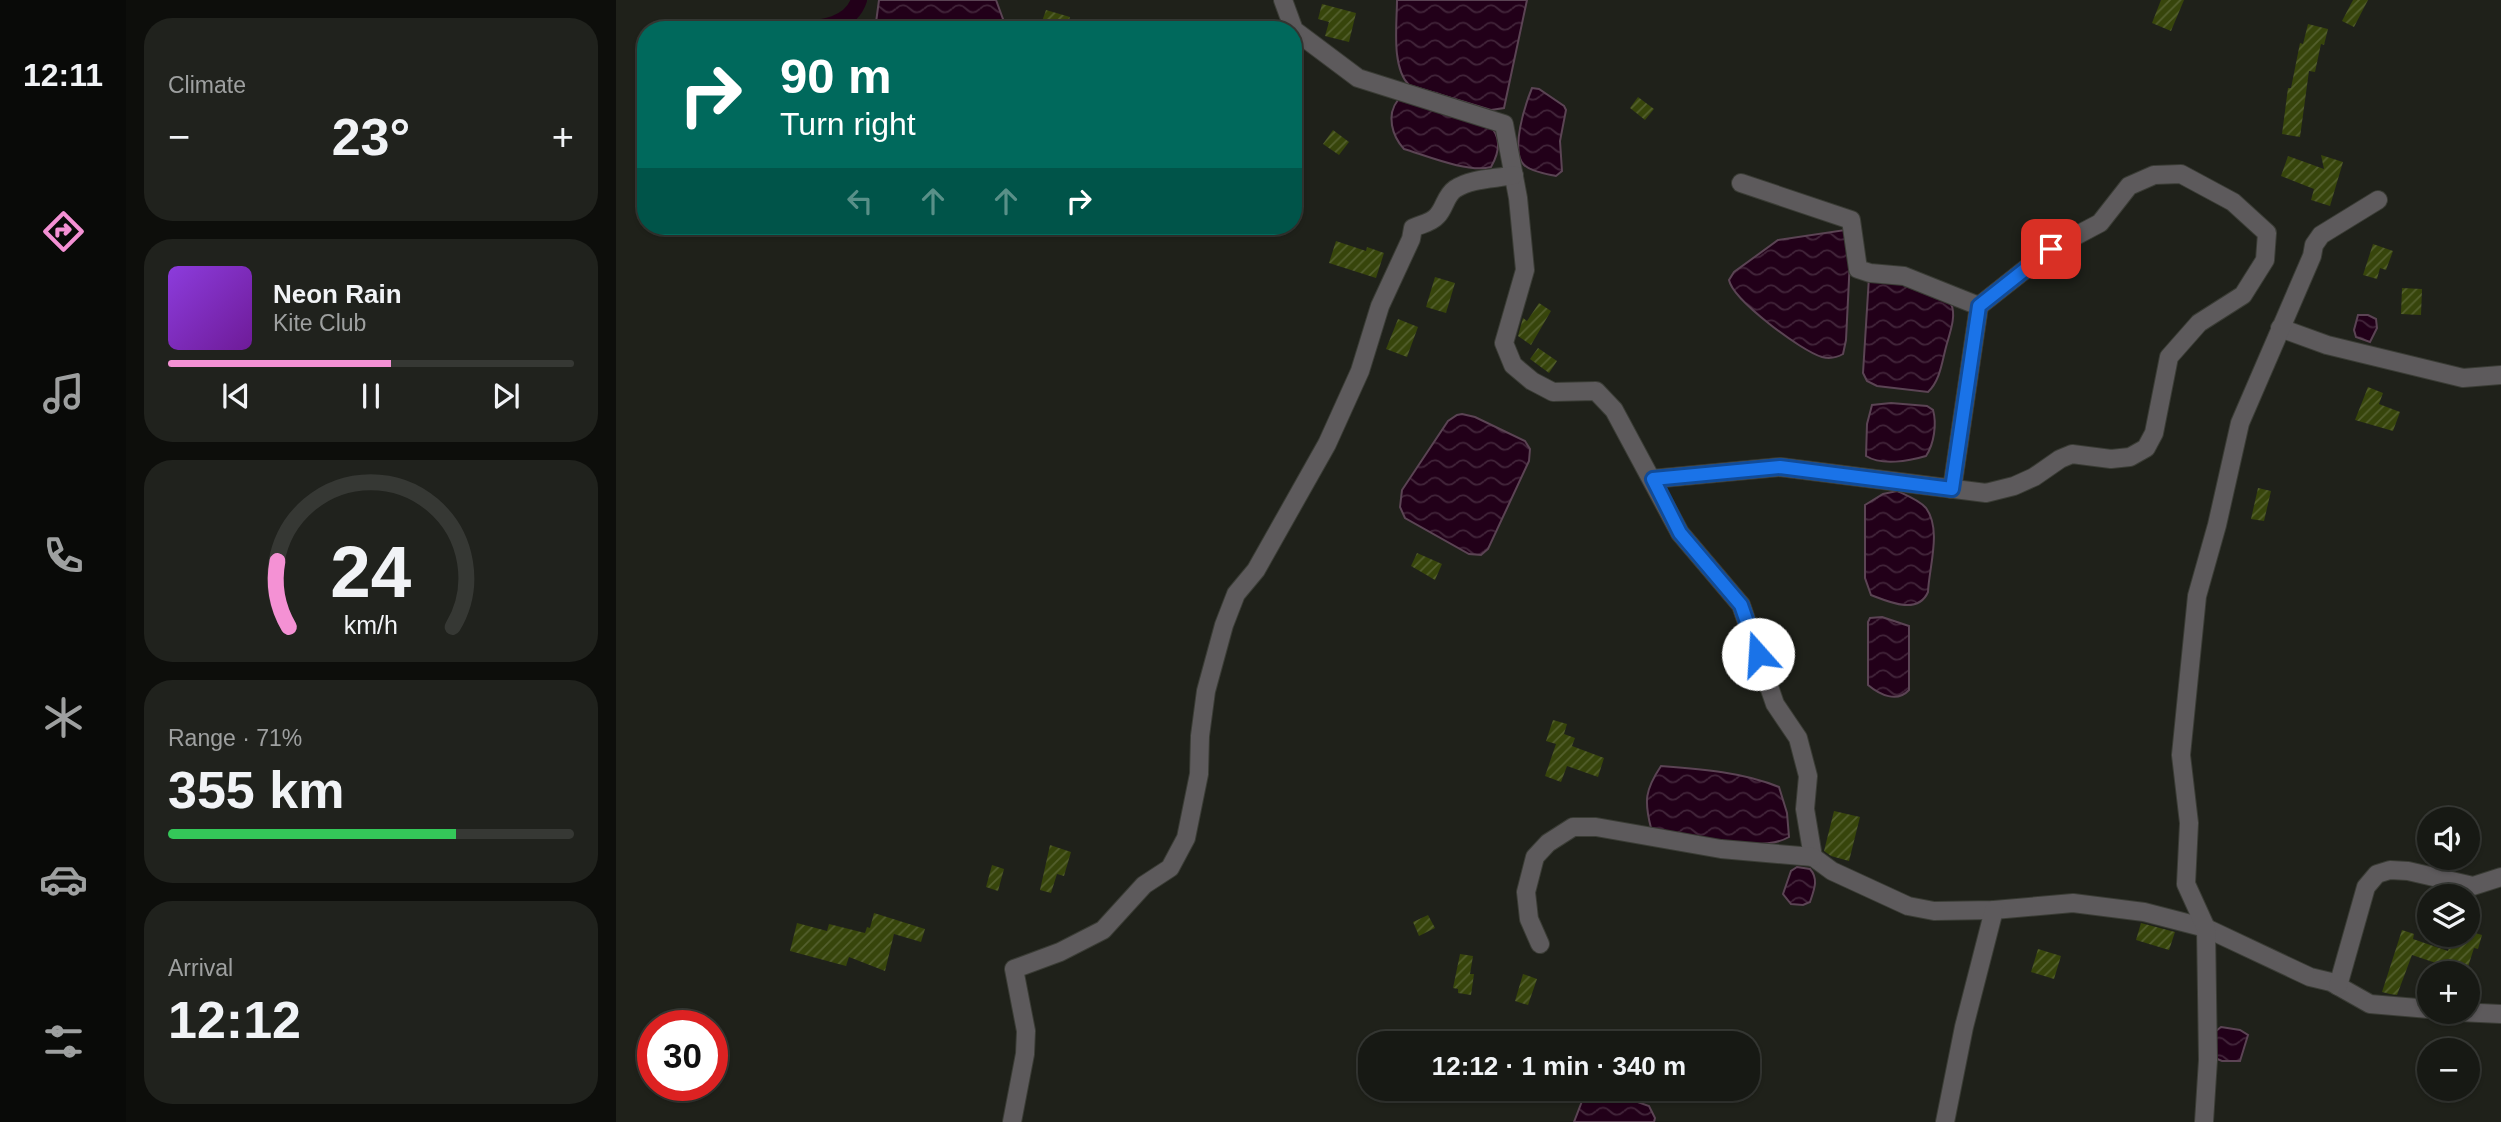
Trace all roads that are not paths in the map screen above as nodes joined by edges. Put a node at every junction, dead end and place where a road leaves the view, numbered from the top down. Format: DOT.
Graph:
graph roads {
  1 [pos="1283,0"];
  2 [pos="1291,21"];
  3 [pos="1302,36"];
  4 [pos="1514,175"];
  5 [pos="1741,183"];
  6 [pos="2378,200"];
  7 [pos="1979,306"];
  8 [pos="2280,327"];
  9 [pos="2501,375"];
  10 [pos="1653,479"];
  11 [pos="1952,489"];
  12 [pos="1813,857"];
  13 [pos="2501,877"];
  14 [pos="1994,909"];
  15 [pos="2206,928"];
  16 [pos="1540,944"];
  17 [pos="2338,986"];
  18 [pos="2417,1008"];
  19 [pos="2480,1013"];
  20 [pos="2501,1014"];
  21 [pos="1012,1122"];
  22 [pos="1945,1122"];
  23 [pos="2204,1122"];
  1 -- 2 [label="street"];
  3 -- 4 [label="street"];
  4 -- 10 [label="street"];
  4 -- 21 [label="street"];
  5 -- 7 [label="street"];
  6 -- 8 [label="street"];
  7 -- 11 [label="street"];
  7 -- 11 [label="street"];
  8 -- 9 [label="street"];
  8 -- 15 [label="street"];
  10 -- 11 [label="street"];
  10 -- 12 [label="street"];
  12 -- 14 [label="street"];
  12 -- 16 [label="street"];
  13 -- 17 [label="street"];
  14 -- 15 [label="street"];
  14 -- 22 [label="street"];
  15 -- 17 [label="street"];
  15 -- 23 [label="street"];
  17 -- 18 [label="street"];
  19 -- 20 [label="street"];
}
